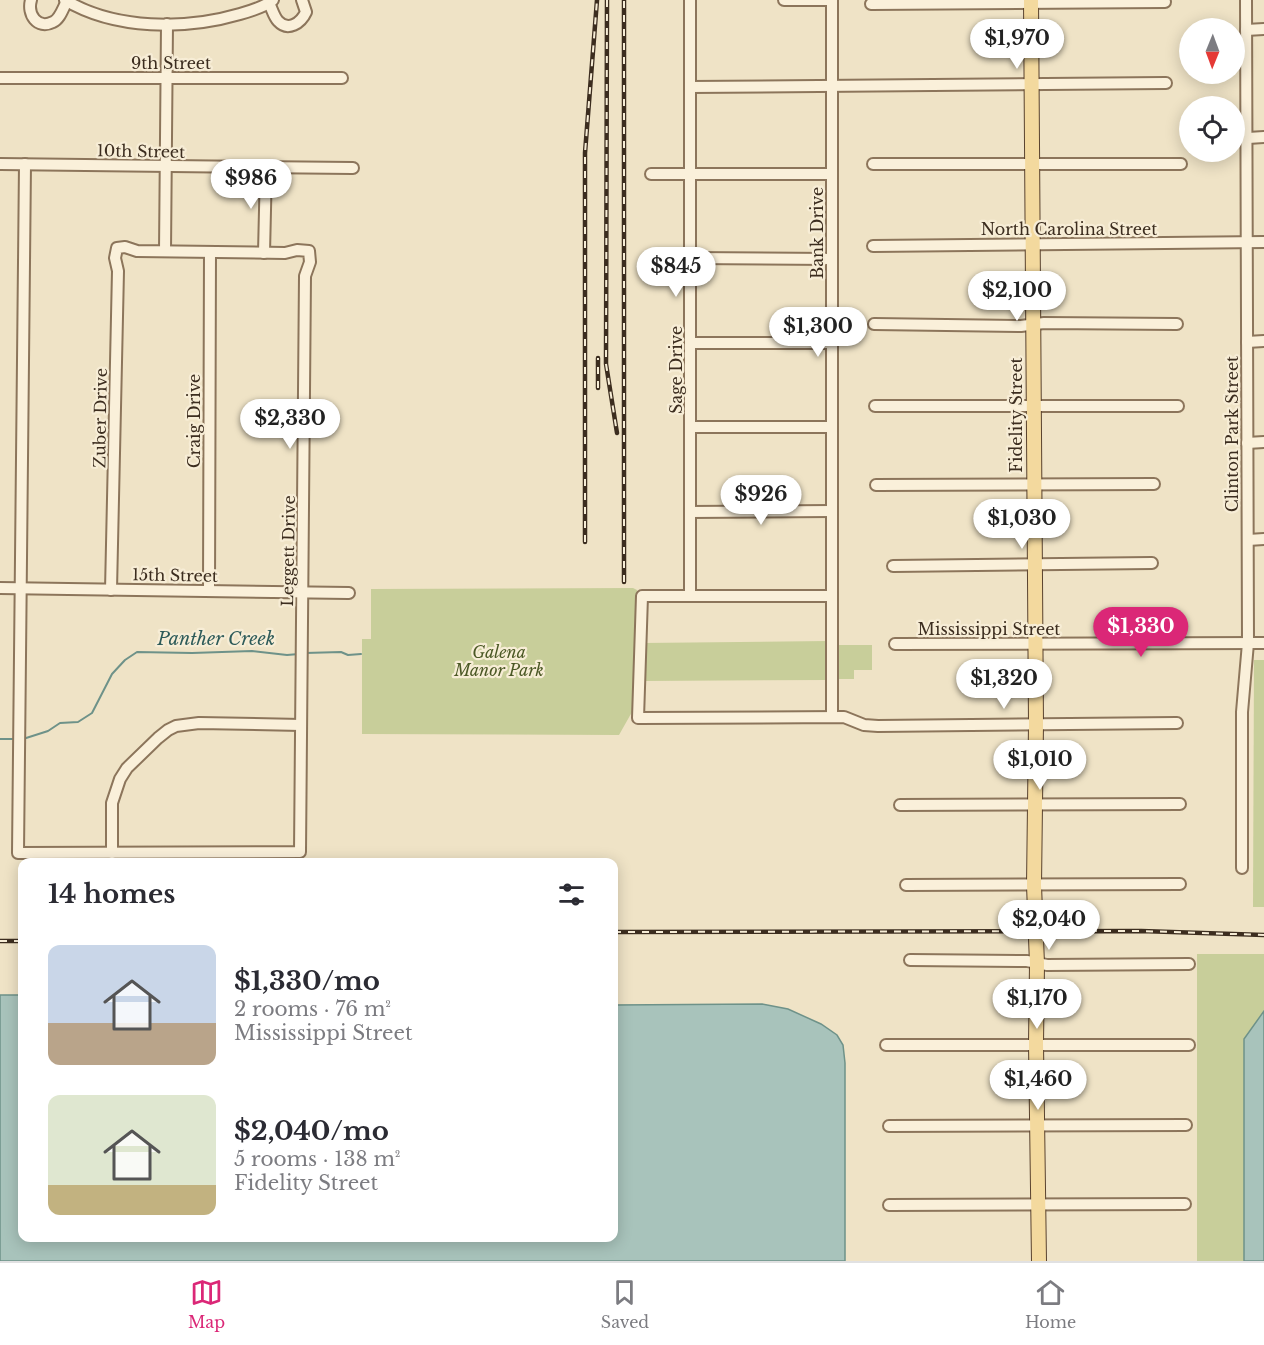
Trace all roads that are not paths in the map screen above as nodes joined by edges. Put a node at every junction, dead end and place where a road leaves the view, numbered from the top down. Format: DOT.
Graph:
graph roads {
  1 [pos="31,0"];
  2 [pos="302,0"];
  3 [pos="690,0"];
  4 [pos="784,0"];
  5 [pos="831,0"];
  6 [pos="1246,0"];
  7 [pos="66,1"];
  8 [pos="271,2"];
  9 [pos="1031,2"];
  10 [pos="1165,2"];
  11 [pos="872,4"];
  12 [pos="167,24"];
  13 [pos="1264,29"];
  14 [pos="1246,30"];
  15 [pos="0,78"];
  16 [pos="167,78"];
  17 [pos="342,78"];
  18 [pos="1166,83"];
  19 [pos="1031,84"];
  20 [pos="690,87"];
  21 [pos="832,87"];
  22 [pos="1264,137"];
  23 [pos="1248,138"];
  24 [pos="0,164"];
  25 [pos="25,164"];
  26 [pos="873,164"];
  27 [pos="1032,164"];
  28 [pos="1181,164"];
  29 [pos="166,166"];
  30 [pos="266,167"];
  31 [pos="353,168"];
  32 [pos="690,173"];
  33 [pos="651,174"];
  34 [pos="832,174"];
  35 [pos="1248,242"];
  36 [pos="1264,242"];
  37 [pos="1033,244"];
  38 [pos="873,246"];
  39 [pos="165,251"];
  40 [pos="210,252"];
  41 [pos="264,253"];
  42 [pos="690,258"];
  43 [pos="832,258"];
  44 [pos="874,324"];
  45 [pos="1177,324"];
  46 [pos="1032,325"];
  47 [pos="1264,341"];
  48 [pos="1247,342"];
  49 [pos="691,343"];
  50 [pos="832,344"];
  51 [pos="1033,405"];
  52 [pos="874,406"];
  53 [pos="1178,406"];
  54 [pos="832,427"];
  55 [pos="691,428"];
  56 [pos="1264,442"];
  57 [pos="1247,443"];
  58 [pos="1033,484"];
  59 [pos="1154,484"];
  60 [pos="876,485"];
  61 [pos="690,512"];
  62 [pos="832,512"];
  63 [pos="1264,539"];
  64 [pos="1248,540"];
  65 [pos="1152,563"];
  66 [pos="1035,565"];
  67 [pos="893,566"];
  68 [pos="0,588"];
  69 [pos="21,588"];
  70 [pos="111,590"];
  71 [pos="209,591"];
  72 [pos="302,592"];
  73 [pos="349,593"];
  74 [pos="690,596"];
  75 [pos="832,596"];
  76 [pos="1248,643"];
  77 [pos="1264,643"];
  78 [pos="895,644"];
  79 [pos="1034,644"];
  80 [pos="832,717"];
  81 [pos="1178,723"];
  82 [pos="1036,724"];
  83 [pos="301,725"];
  84 [pos="1180,804"];
  85 [pos="900,805"];
  86 [pos="1035,805"];
  87 [pos="112,853"];
  88 [pos="1242,867"];
  89 [pos="1180,884"];
  90 [pos="906,885"];
  91 [pos="1034,885"];
  92 [pos="910,960"];
  93 [pos="1037,964"];
  94 [pos="1190,964"];
  95 [pos="1036,1044"];
  96 [pos="886,1045"];
  97 [pos="1189,1045"];
  98 [pos="1037,1125"];
  99 [pos="1186,1125"];
  100 [pos="889,1126"];
  101 [pos="1185,1204"];
  102 [pos="889,1205"];
  103 [pos="1039,1205"];
  104 [pos="1039,1261"];
  1 -- 7 [label="street"];
  2 -- 8 [label="street"];
  3 -- 20 [label="street, Sage Drive"];
  4 -- 5 [label="street"];
  5 -- 21 [label="street, Bank Drive"];
  6 -- 14 [label="street, Clinton Park Street"];
  7 -- 12 [label="street"];
  8 -- 12 [label="street"];
  9 -- 10 [label="street"];
  9 -- 11 [label="street"];
  9 -- 19 [label="main road, Fidelity Street"];
  12 -- 16 [label="street"];
  13 -- 14 [label="street"];
  14 -- 23 [label="street, Clinton Park Street"];
  15 -- 16 [label="street, 9th Street"];
  16 -- 17 [label="street, 9th Street"];
  16 -- 29 [label="street"];
  18 -- 19 [label="street"];
  19 -- 21 [label="street"];
  19 -- 27 [label="main road, Fidelity Street"];
  20 -- 21 [label="street"];
  20 -- 32 [label="street, Sage Drive"];
  21 -- 34 [label="street, Bank Drive"];
  22 -- 23 [label="street"];
  23 -- 35 [label="street, Clinton Park Street"];
  24 -- 25 [label="street, 10th Street"];
  25 -- 29 [label="street, 10th Street"];
  25 -- 69 [label="street"];
  26 -- 27 [label="street"];
  27 -- 28 [label="street"];
  27 -- 37 [label="main road, Fidelity Street"];
  29 -- 30 [label="street, 10th Street"];
  29 -- 39 [label="street"];
  30 -- 31 [label="street, 10th Street"];
  30 -- 41 [label="street"];
  32 -- 33 [label="street"];
  32 -- 34 [label="street"];
  32 -- 42 [label="street, Sage Drive"];
  34 -- 43 [label="street, Bank Drive"];
  35 -- 36 [label="street, North Carolina Street"];
  35 -- 37 [label="street, North Carolina Street"];
  35 -- 48 [label="street, Clinton Park Street"];
  37 -- 38 [label="street, North Carolina Street"];
  37 -- 46 [label="main road, Fidelity Street"];
  39 -- 40 [label="street"];
  39 -- 70 [label="street, Zuber Drive"];
  40 -- 41 [label="street"];
  40 -- 71 [label="street, Craig Drive"];
  41 -- 72 [label="street, Leggett Drive"];
  42 -- 43 [label="street"];
  42 -- 49 [label="street, Sage Drive"];
  43 -- 50 [label="street, Bank Drive"];
  44 -- 46 [label="street"];
  45 -- 46 [label="street"];
  46 -- 51 [label="main road, Fidelity Street"];
  47 -- 48 [label="street"];
  48 -- 57 [label="street, Clinton Park Street"];
  49 -- 50 [label="street"];
  49 -- 55 [label="street, Sage Drive"];
  50 -- 54 [label="street, Bank Drive"];
  51 -- 52 [label="street"];
  51 -- 53 [label="street"];
  51 -- 58 [label="main road, Fidelity Street"];
  54 -- 55 [label="street"];
  54 -- 62 [label="street, Bank Drive"];
  55 -- 61 [label="street, Sage Drive"];
  56 -- 57 [label="street"];
  57 -- 64 [label="street, Clinton Park Street"];
  58 -- 59 [label="street"];
  58 -- 60 [label="street"];
  58 -- 66 [label="main road, Fidelity Street"];
  61 -- 62 [label="street"];
  61 -- 74 [label="street, Sage Drive"];
  62 -- 75 [label="street, Bank Drive"];
  63 -- 64 [label="street"];
  64 -- 76 [label="street, Clinton Park Street"];
  65 -- 66 [label="street"];
  66 -- 67 [label="street"];
  66 -- 79 [label="main road, Fidelity Street"];
  68 -- 69 [label="street, 15th Street"];
  69 -- 70 [label="street, 15th Street"];
  69 -- 87 [label="street"];
  70 -- 71 [label="street, 15th Street"];
  71 -- 72 [label="street, 15th Street"];
  72 -- 73 [label="street, 15th Street"];
  72 -- 83 [label="street, Leggett Drive"];
  74 -- 75 [label="street"];
  74 -- 80 [label="street"];
  75 -- 80 [label="street, Bank Drive"];
  76 -- 77 [label="street, Mississippi Street"];
  76 -- 79 [label="street, Mississippi Street"];
  76 -- 88 [label="street, Clinton Park Street"];
  78 -- 79 [label="street, Mississippi Street"];
  79 -- 82 [label="main road, Fidelity Street"];
  80 -- 82 [label="street"];
  81 -- 82 [label="street"];
  82 -- 86 [label="main road, Fidelity Street"];
  83 -- 87 [label="street"];
  83 -- 87 [label="street, Leggett Drive"];
  84 -- 86 [label="street"];
  85 -- 86 [label="street"];
  86 -- 91 [label="main road, Fidelity Street"];
  89 -- 91 [label="street"];
  90 -- 91 [label="street"];
  91 -- 93 [label="main road, Fidelity Street"];
  92 -- 93 [label="street"];
  93 -- 94 [label="street"];
  93 -- 95 [label="main road, Fidelity Street"];
  95 -- 96 [label="street"];
  95 -- 97 [label="street"];
  95 -- 98 [label="main road, Fidelity Street"];
  98 -- 99 [label="street"];
  98 -- 100 [label="street"];
  98 -- 103 [label="main road, Fidelity Street"];
  101 -- 103 [label="street"];
  102 -- 103 [label="street"];
  103 -- 104 [label="main road, Fidelity Street"];
}
